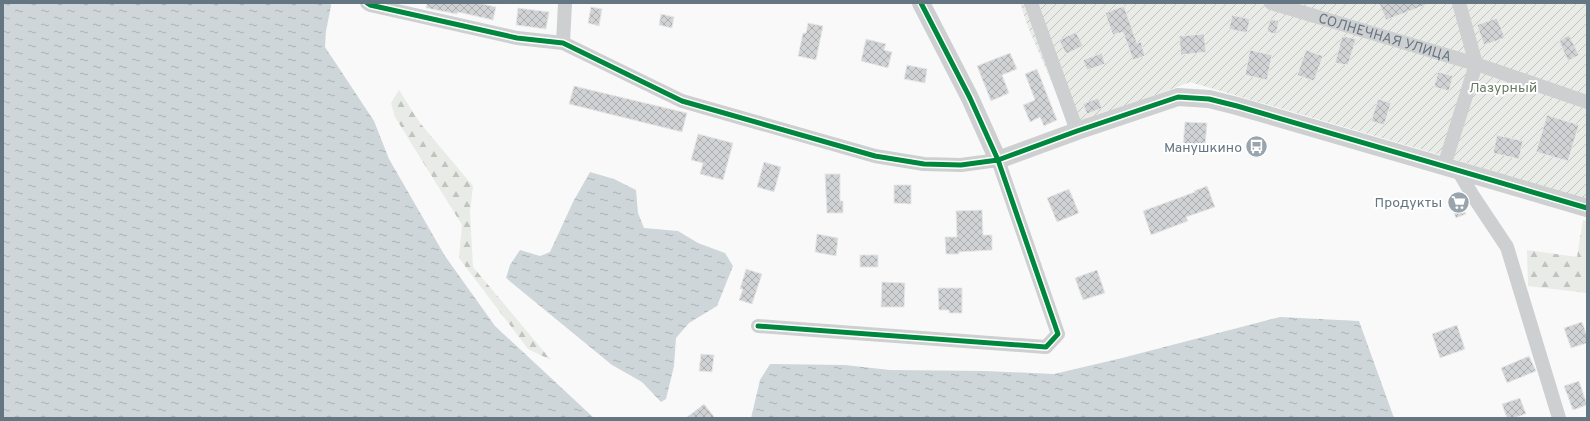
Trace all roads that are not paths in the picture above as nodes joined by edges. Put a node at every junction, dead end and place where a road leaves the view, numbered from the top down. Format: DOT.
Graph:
graph roads {
  1 [pos="367,3"];
  2 [pos="565,3"];
  3 [pos="921,3"];
  4 [pos="1031,3"];
  5 [pos="1272,3"];
  6 [pos="1459,3"];
  7 [pos="563,43"];
  8 [pos="1476,64"];
  9 [pos="1587,102"];
  10 [pos="1077,131"];
  11 [pos="998,160"];
  12 [pos="1452,169"];
  13 [pos="1587,208"];
  14 [pos="758,326"];
  15 [pos="1559,418"];
  1 -- 7 [label="street"];
  2 -- 7 [label="street"];
  3 -- 11 [label="street"];
  4 -- 10 [label="street"];
  5 -- 8 [label="street, СОЛНЕЧНАЯ УЛИЦА"];
  6 -- 8 [label="street"];
  7 -- 11 [label="street"];
  8 -- 9 [label="street, СОЛНЕЧНАЯ УЛИЦА"];
  8 -- 12 [label="street"];
  10 -- 11 [label="street"];
  10 -- 12 [label="street"];
  11 -- 14 [label="street"];
  12 -- 13 [label="street"];
  12 -- 15 [label="street"];
}
